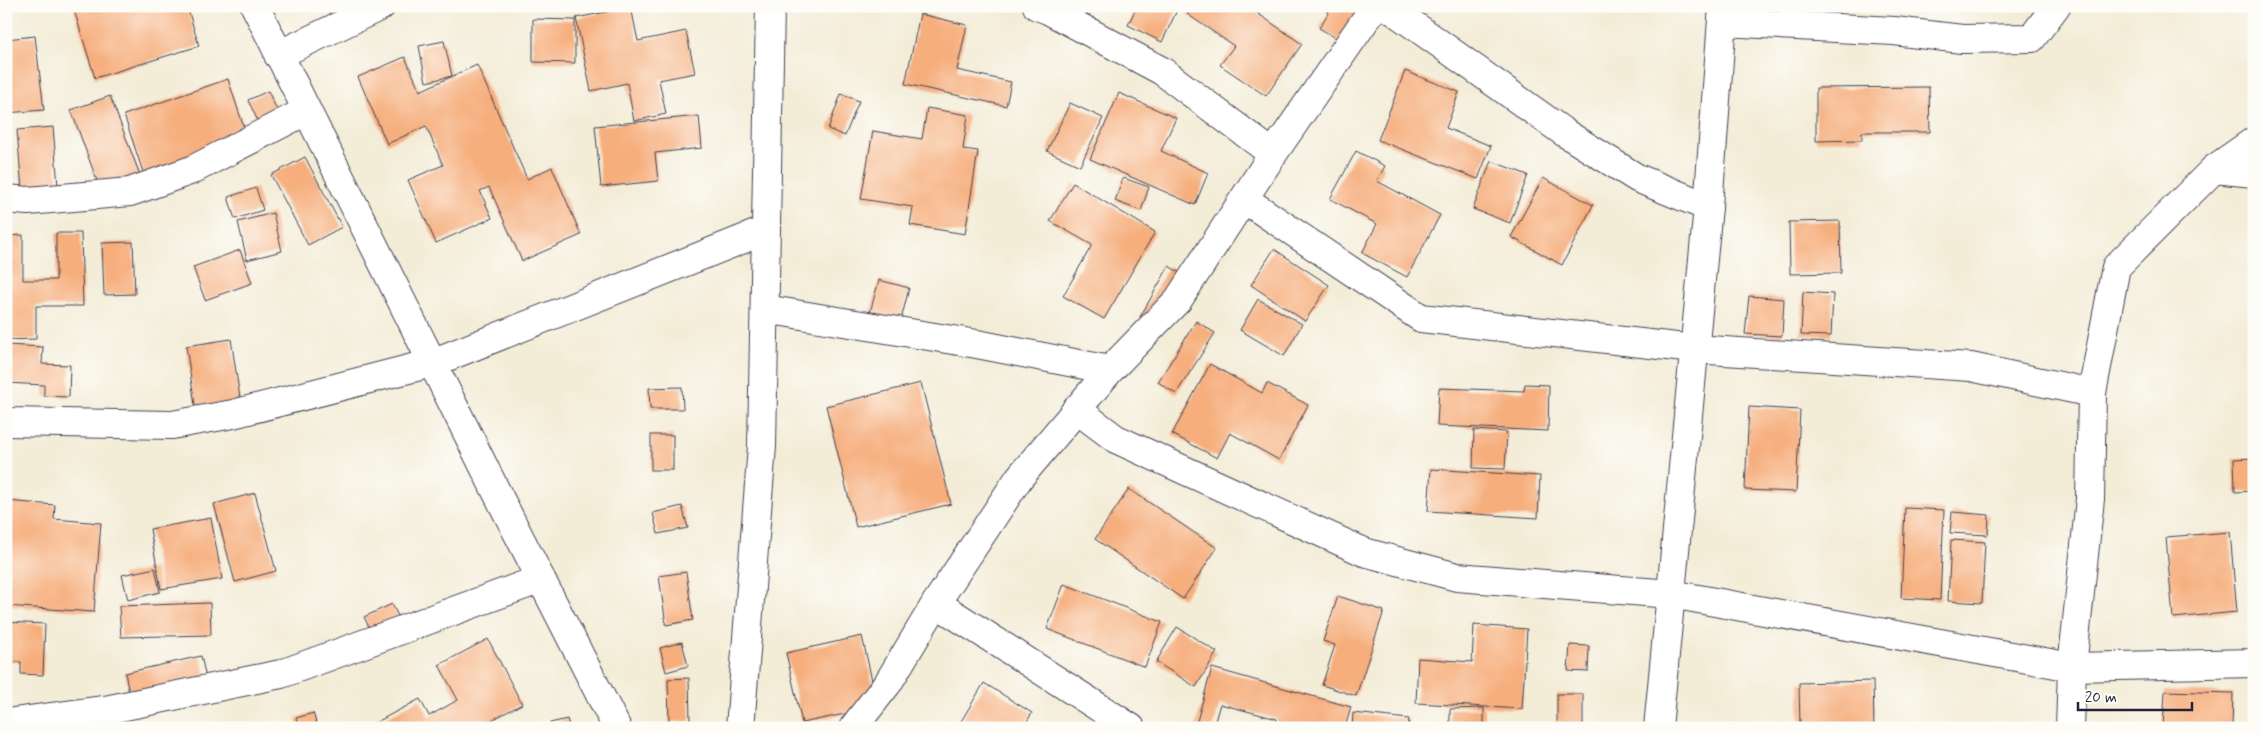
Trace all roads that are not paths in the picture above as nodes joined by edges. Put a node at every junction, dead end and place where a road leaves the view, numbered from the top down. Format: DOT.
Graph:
graph roads {
  1 [pos="255,6"];
  2 [pos="381,6"];
  3 [pos="770,6"];
  4 [pos="1037,6"];
  5 [pos="1375,6"];
  6 [pos="1387,6"];
  7 [pos="2056,6"];
  8 [pos="1723,14"];
  9 [pos="278,54"];
  10 [pos="306,111"];
  11 [pos="2254,141"];
  12 [pos="1273,154"];
  13 [pos="2214,169"];
  14 [pos="2254,173"];
  15 [pos="6,199"];
  16 [pos="1244,199"];
  17 [pos="1708,207"];
  18 [pos="766,230"];
  19 [pos="765,309"];
  20 [pos="1694,349"];
  21 [pos="432,363"];
  22 [pos="1110,370"];
  23 [pos="2092,393"];
  24 [pos="1076,409"];
  25 [pos="6,422"];
  26 [pos="541,579"];
  27 [pos="1671,594"];
  28 [pos="936,603"];
  29 [pos="2254,662"];
  30 [pos="2072,667"];
  31 [pos="6,724"];
  32 [pos="617,728"];
  33 [pos="740,728"];
  34 [pos="853,728"];
  35 [pos="1131,728"];
  36 [pos="1658,728"];
  37 [pos="2070,728"];
  1 -- 9 [label="street"];
  2 -- 9 [label="street"];
  3 -- 18 [label="street"];
  4 -- 12 [label="street"];
  5 -- 12 [label="street"];
  6 -- 17 [label="street"];
  7 -- 8 [label="street"];
  8 -- 17 [label="street"];
  9 -- 10 [label="street"];
  10 -- 15 [label="street"];
  10 -- 21 [label="street"];
  11 -- 13 [label="street"];
  12 -- 16 [label="street"];
  13 -- 14 [label="street"];
  13 -- 23 [label="street"];
  16 -- 20 [label="street"];
  16 -- 22 [label="street"];
  17 -- 20 [label="street"];
  18 -- 19 [label="street"];
  18 -- 21 [label="street"];
  19 -- 22 [label="street"];
  19 -- 33 [label="street"];
  20 -- 23 [label="street"];
  20 -- 27 [label="street"];
  21 -- 25 [label="street"];
  21 -- 26 [label="street"];
  22 -- 24 [label="street"];
  23 -- 30 [label="street"];
  24 -- 27 [label="street"];
  24 -- 28 [label="street"];
  26 -- 31 [label="street"];
  26 -- 32 [label="street"];
  27 -- 30 [label="street"];
  27 -- 36 [label="street"];
  28 -- 34 [label="street"];
  28 -- 35 [label="street"];
  29 -- 30 [label="street"];
  30 -- 37 [label="street"];
}
